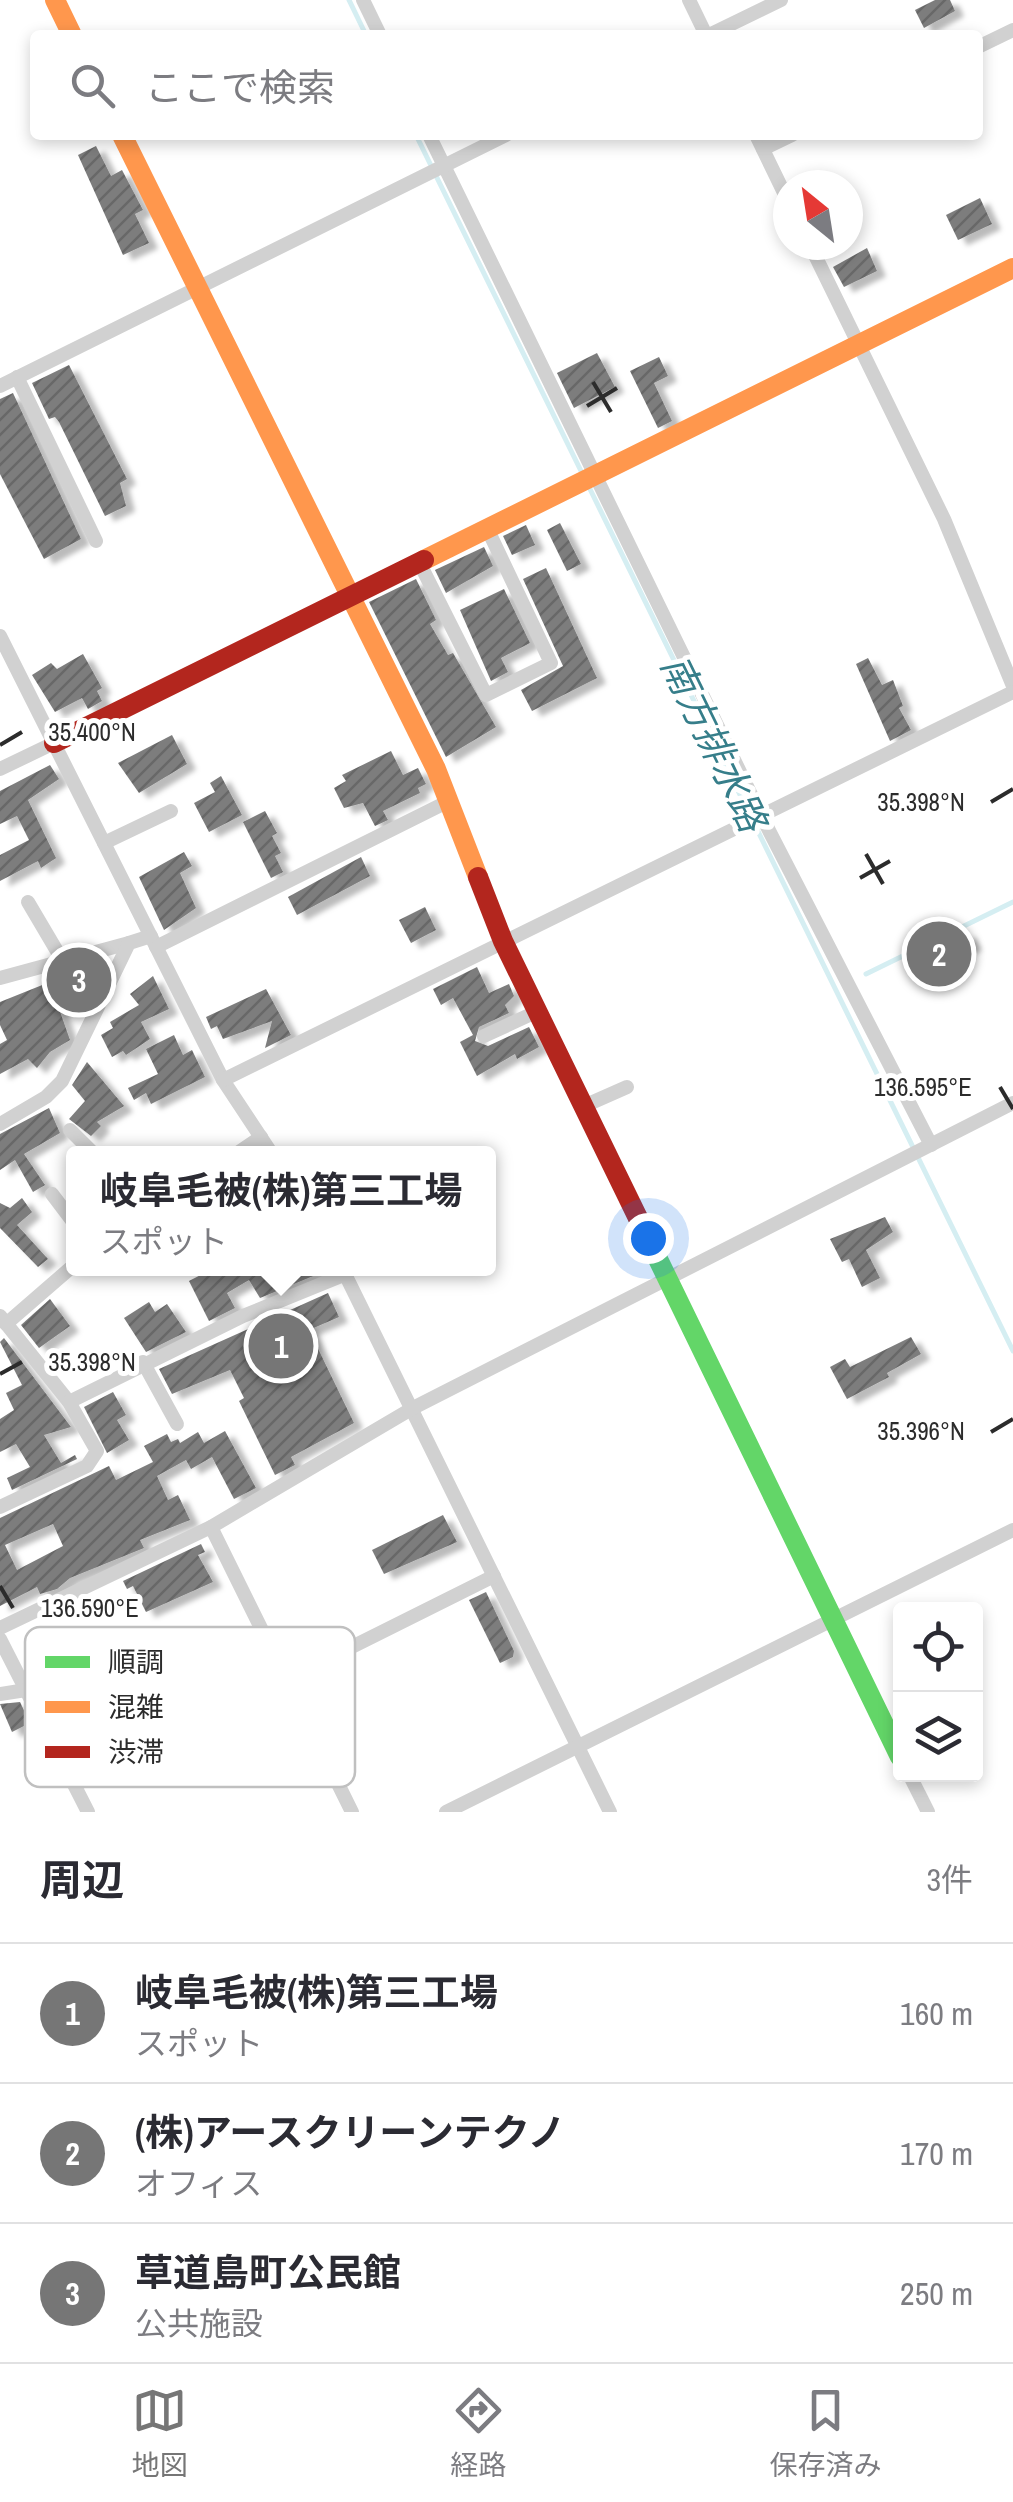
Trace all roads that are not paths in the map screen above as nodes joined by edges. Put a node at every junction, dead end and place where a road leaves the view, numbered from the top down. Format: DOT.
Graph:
graph roads {
  1 [pos="55,0"];
  2 [pos="362,0"];
  3 [pos="689,0"];
  4 [pos="780,0"];
  5 [pos="70,30"];
  6 [pos="377,30"];
  7 [pos="704,30"];
  8 [pos="717,30"];
  9 [pos="1013,30"];
  10 [pos="983,45"];
  11 [pos="124,140"];
  12 [pos="430,140"];
  13 [pos="496,140"];
  14 [pos="759,142"];
  15 [pos="443,166"];
  16 [pos="773,170"];
  17 [pos="817,260"];
  18 [pos="1013,268"];
  19 [pos="197,287"];
  20 [pos="859,344"];
  21 [pos="17,377"];
  22 [pos="0,386"];
  23 [pos="588,478"];
  24 [pos="487,528"];
  25 [pos="96,541"];
  26 [pos="419,562"];
  27 [pos="351,596"];
  28 [pos="0,636"];
  29 [pos="1013,689"];
  30 [pos="54,743"];
  31 [pos="0,770"];
  32 [pos="449,802"];
  33 [pos="171,812"];
  34 [pos="760,816"];
  35 [pos="104,843"];
  36 [pos="28,902"];
  37 [pos="153,941"];
  38 [pos="503,942"];
  39 [pos="129,943"];
  40 [pos="64,963"];
  41 [pos="0,978"];
  42 [pos="538,1011"];
  43 [pos="484,1036"];
  44 [pos="223,1080"];
  45 [pos="627,1088"];
  46 [pos="1013,1103"];
  47 [pos="584,1106"];
  48 [pos="0,1124"];
  49 [pos="70,1130"];
  50 [pos="261,1137"];
  51 [pos="86,1146"];
  52 [pos="248,1146"];
  53 [pos="267,1146"];
  54 [pos="928,1147"];
  55 [pos="52,1194"];
  56 [pos="66,1212"];
  57 [pos="66,1270"];
  58 [pos="335,1276"];
  59 [pos="346,1276"];
  60 [pos="669,1278"];
  61 [pos="3,1320"];
  62 [pos="143,1362"];
  63 [pos="69,1402"];
  64 [pos="413,1408"];
  65 [pos="177,1424"];
  66 [pos="0,1507"];
  67 [pos="212,1527"];
  68 [pos="1013,1530"];
  69 [pos="494,1576"];
  70 [pos="832,1620"];
  71 [pos="260,1627"];
  72 [pos="0,1628"];
  73 [pos="0,1639"];
  74 [pos="355,1646"];
  75 [pos="25,1688"];
  76 [pos="25,1690"];
  77 [pos="0,1694"];
  78 [pos="893,1743"];
  79 [pos="578,1746"];
  80 [pos="913,1782"];
  81 [pos="76,1787"];
  82 [pos="340,1787"];
  83 [pos="88,1812"];
  84 [pos="352,1812"];
  85 [pos="446,1812"];
  86 [pos="610,1812"];
  87 [pos="928,1812"];
  1 -- 5 [label="street"];
  2 -- 6 [label="street"];
  3 -- 7 [label="street"];
  4 -- 8 [label="street"];
  9 -- 10 [label="street"];
  11 -- 19 [label="street"];
  12 -- 15 [label="street"];
  13 -- 15 [label="street"];
  14 -- 16 [label="street"];
  15 -- 19 [label="street"];
  15 -- 23 [label="street"];
  17 -- 20 [label="street"];
  18 -- 20 [label="street"];
  19 -- 21 [label="street"];
  19 -- 27 [label="street"];
  20 -- 23 [label="street"];
  20 -- 29 [label="street"];
  21 -- 22 [label="street"];
  21 -- 25 [label="street"];
  23 -- 24 [label="street"];
  23 -- 34 [label="street"];
  24 -- 26 [label="street"];
  24 -- 26 [label="street"];
  26 -- 27 [label="street"];
  27 -- 30 [label="street"];
  27 -- 32 [label="street"];
  28 -- 30 [label="street"];
  29 -- 34 [label="street"];
  30 -- 31 [label="street"];
  30 -- 35 [label="street"];
  32 -- 37 [label="street"];
  32 -- 38 [label="street"];
  33 -- 35 [label="street"];
  34 -- 38 [label="street"];
  34 -- 54 [label="street"];
  35 -- 37 [label="street"];
  36 -- 40 [label="street"];
  37 -- 39 [label="street"];
  37 -- 44 [label="street"];
  38 -- 42 [label="street"];
  38 -- 44 [label="street"];
  39 -- 40 [label="street"];
  39 -- 48 [label="street"];
  40 -- 41 [label="street"];
  42 -- 43 [label="street"];
  42 -- 47 [label="street"];
  44 -- 50 [label="street"];
  45 -- 47 [label="street"];
  46 -- 54 [label="street"];
  47 -- 60 [label="street"];
  49 -- 51 [label="street"];
  50 -- 52 [label="street"];
  50 -- 53 [label="street"];
  54 -- 60 [label="street"];
  55 -- 56 [label="street"];
  57 -- 61 [label="street"];
  58 -- 62 [label="street"];
  59 -- 64 [label="street"];
  60 -- 64 [label="street"];
  60 -- 70 [label="street"];
  61 -- 63 [label="street"];
  62 -- 63 [label="street"];
  62 -- 65 [label="street"];
  63 -- 66 [label="street"];
  64 -- 67 [label="street"];
  64 -- 69 [label="street"];
  67 -- 71 [label="street"];
  67 -- 72 [label="street"];
  68 -- 70 [label="street"];
  69 -- 74 [label="street"];
  69 -- 79 [label="street"];
  70 -- 78 [label="street"];
  70 -- 79 [label="street"];
  73 -- 75 [label="street"];
  76 -- 77 [label="street"];
  79 -- 85 [label="street"];
  79 -- 86 [label="street"];
  80 -- 87 [label="street"];
  81 -- 83 [label="street"];
  82 -- 84 [label="street"];
}
